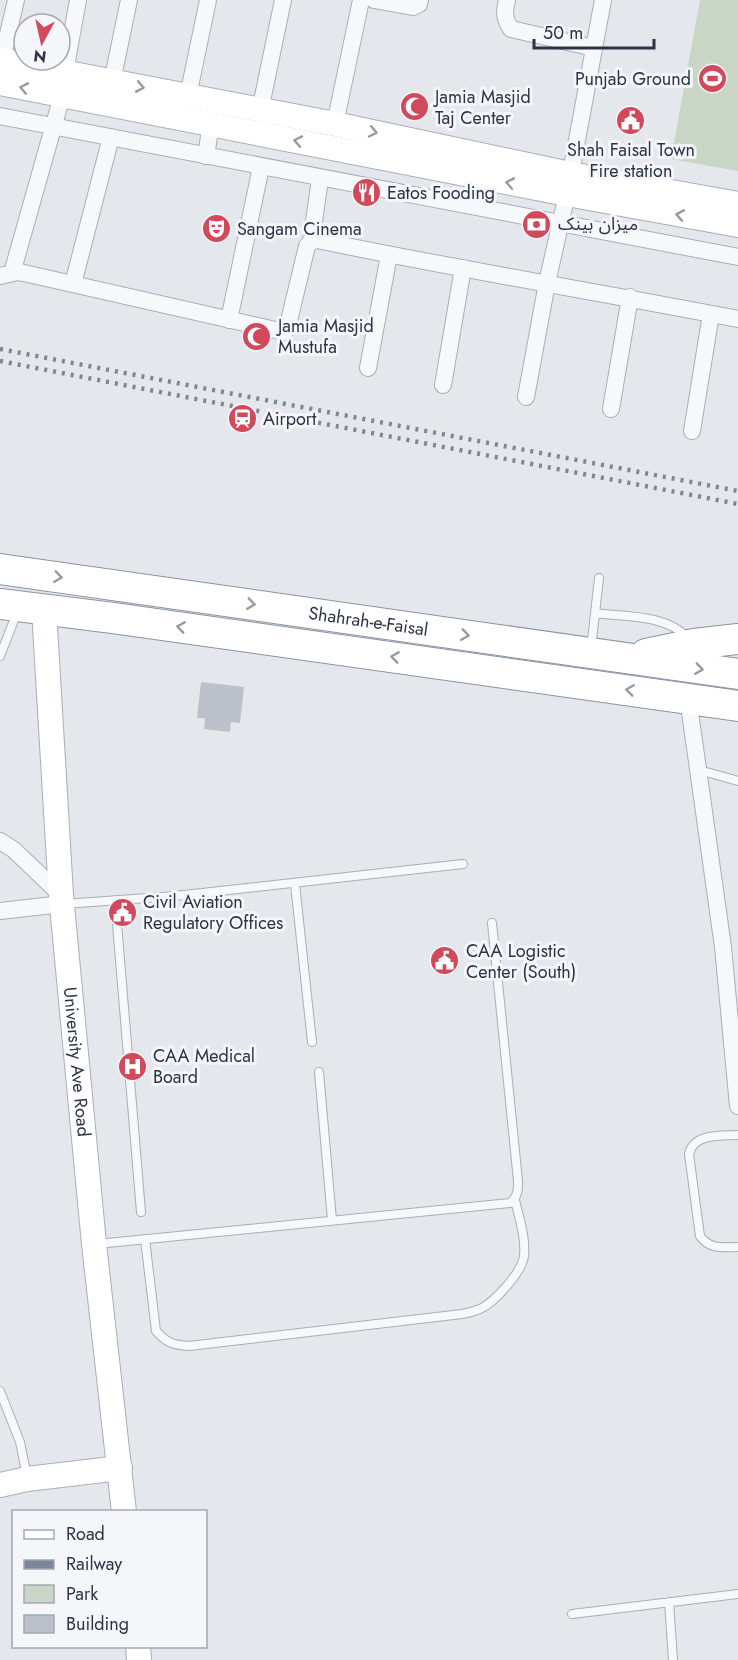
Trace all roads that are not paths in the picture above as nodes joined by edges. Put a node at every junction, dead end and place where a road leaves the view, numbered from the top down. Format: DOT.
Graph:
graph roads {
  1 [pos="16,0"];
  2 [pos="78,0"];
  3 [pos="129,0"];
  4 [pos="208,0"];
  5 [pos="283,0"];
  6 [pos="361,0"];
  7 [pos="374,0"];
  8 [pos="420,0"];
  9 [pos="507,0"];
  10 [pos="603,0"];
  11 [pos="594,48"];
  12 [pos="1,68"];
  13 [pos="112,82"];
  14 [pos="63,84"];
  15 [pos="188,96"];
  16 [pos="260,111"];
  17 [pos="0,116"];
  18 [pos="212,124"];
  19 [pos="335,124"];
  20 [pos="54,126"];
  21 [pos="111,137"];
  22 [pos="206,156"];
  23 [pos="261,166"];
  24 [pos="320,179"];
  25 [pos="569,184"];
  26 [pos="738,204"];
  27 [pos="560,223"];
  28 [pos="738,225"];
  29 [pos="311,242"];
  30 [pos="389,255"];
  31 [pos="738,257"];
  32 [pos="463,268"];
  33 [pos="6,275"];
  34 [pos="547,283"];
  35 [pos="73,284"];
  36 [pos="630,297"];
  37 [pos="711,314"];
  38 [pos="738,319"];
  39 [pos="229,320"];
  40 [pos="368,368"];
  41 [pos="443,386"];
  42 [pos="526,397"];
  43 [pos="610,409"];
  44 [pos="692,431"];
  45 [pos="0,569"];
  46 [pos="599,578"];
  47 [pos="21,607"];
  48 [pos="595,613"];
  49 [pos="738,639"];
  50 [pos="694,644"];
  51 [pos="591,653"];
  52 [pos="0,656"];
  53 [pos="626,658"];
  54 [pos="738,674"];
  55 [pos="688,698"];
  56 [pos="738,706"];
  57 [pos="698,770"];
  58 [pos="738,781"];
  59 [pos="0,841"];
  60 [pos="464,864"];
  61 [pos="295,884"];
  62 [pos="61,900"];
  63 [pos="115,900"];
  64 [pos="0,911"];
  65 [pos="492,923"];
  66 [pos="312,1042"];
  67 [pos="319,1072"];
  68 [pos="738,1106"];
  69 [pos="738,1135"];
  70 [pos="515,1200"];
  71 [pos="141,1212"];
  72 [pos="332,1221"];
  73 [pos="145,1239"];
  74 [pos="94,1245"];
  75 [pos="738,1247"];
  76 [pos="0,1391"];
  77 [pos="120,1468"];
  78 [pos="27,1479"];
  79 [pos="0,1485"];
  80 [pos="124,1510"];
  81 [pos="738,1594"];
  82 [pos="669,1602"];
  83 [pos="572,1614"];
  84 [pos="673,1660"];
  1 -- 12 [label="street"];
  2 -- 14 [label="street"];
  3 -- 13 [label="street"];
  4 -- 15 [label="street"];
  5 -- 16 [label="street"];
  6 -- 19 [label="street"];
  7 -- 8 [label="street"];
  9 -- 11 [label="street"];
  10 -- 11 [label="street"];
  11 -- 25 [label="street"];
  12 -- 14 [label="street"];
  13 -- 14 [label="street"];
  13 -- 15 [label="street, one-way"];
  14 -- 18 [label="street"];
  14 -- 20 [label="street"];
  15 -- 16 [label="street"];
  16 -- 19 [label="street"];
  17 -- 20 [label="street"];
  18 -- 22 [label="street"];
  25 -- 18 [label="street, one-way"];
  19 -- 25 [label="street, one-way"];
  20 -- 21 [label="street"];
  20 -- 33 [label="street"];
  21 -- 22 [label="street"];
  21 -- 35 [label="street"];
  22 -- 23 [label="street"];
  23 -- 24 [label="street"];
  23 -- 39 [label="street"];
  24 -- 27 [label="street"];
  24 -- 29 [label="street"];
  25 -- 26 [label="street"];
  25 -- 27 [label="street"];
  28 -- 25 [label="street, one-way"];
  27 -- 31 [label="street"];
  27 -- 34 [label="street"];
  29 -- 30 [label="street"];
  29 -- 39 [label="street"];
  30 -- 32 [label="street"];
  30 -- 40 [label="street"];
  32 -- 34 [label="street"];
  32 -- 41 [label="street"];
  33 -- 35 [label="street"];
  34 -- 36 [label="street"];
  34 -- 42 [label="street"];
  35 -- 39 [label="street"];
  36 -- 37 [label="street"];
  36 -- 43 [label="street"];
  37 -- 38 [label="street"];
  37 -- 44 [label="street"];
  45 -- 51 [label="highway, Shahrah-e-Faisal, one-way"];
  46 -- 48 [label="lane"];
  47 -- 52 [label="lane"];
  55 -- 47 [label="highway, Shahrah-e-Faisal, one-way"];
  47 -- 62 [label="street, University Ave Road"];
  48 -- 50 [label="lane"];
  48 -- 51 [label="lane"];
  49 -- 50 [label="highway"];
  50 -- 53 [label="highway"];
  51 -- 53 [label="highway, Shahrah-e-Faisal"];
  53 -- 54 [label="highway, Shahrah-e-Faisal, one-way"];
  55 -- 56 [label="highway, Shahrah-e-Faisal"];
  55 -- 57 [label="street"];
  57 -- 58 [label="lane"];
  57 -- 68 [label="street"];
  59 -- 62 [label="street"];
  60 -- 61 [label="lane"];
  61 -- 63 [label="lane"];
  61 -- 66 [label="lane"];
  62 -- 63 [label="lane"];
  62 -- 64 [label="street"];
  62 -- 74 [label="street, University Ave Road"];
  63 -- 71 [label="lane"];
  65 -- 70 [label="lane"];
  67 -- 72 [label="lane"];
  69 -- 75 [label="lane"];
  70 -- 72 [label="lane"];
  70 -- 73 [label="lane"];
  72 -- 73 [label="lane"];
  73 -- 74 [label="lane"];
  74 -- 77 [label="street, University Ave Road"];
  76 -- 78 [label="lane"];
  77 -- 78 [label="street"];
  77 -- 80 [label="street, University Ave Road"];
  78 -- 79 [label="street"];
  81 -- 82 [label="lane"];
  82 -- 83 [label="lane"];
  82 -- 84 [label="lane"];
}
